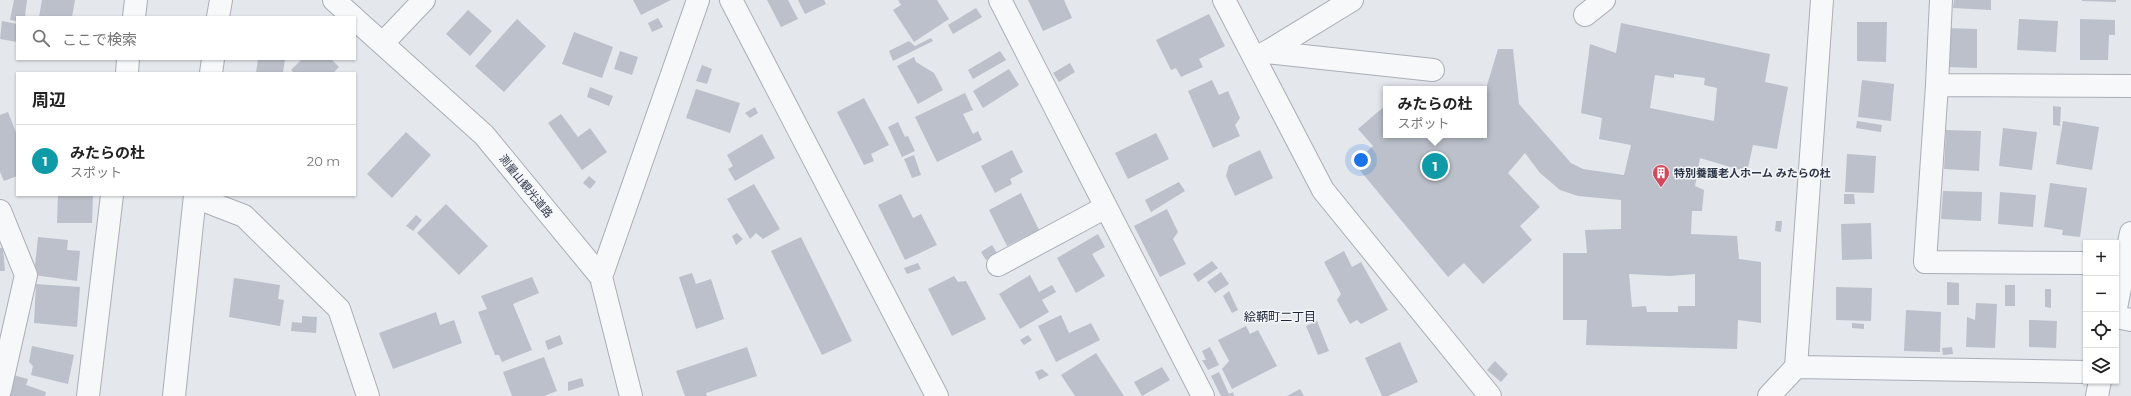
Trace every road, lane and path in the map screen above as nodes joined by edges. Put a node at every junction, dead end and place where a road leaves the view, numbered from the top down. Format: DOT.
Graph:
graph roads {
  1 [pos="136,0"];
  2 [pos="221,0"];
  3 [pos="334,0"];
  4 [pos="424,0"];
  5 [pos="698,0"];
  6 [pos="731,0"];
  7 [pos="1000,0"];
  8 [pos="1224,0"];
  9 [pos="1352,0"];
  10 [pos="1604,0"];
  11 [pos="1822,0"];
  12 [pos="1941,0"];
  13 [pos="1586,15"];
  14 [pos="134,16"];
  15 [pos="218,16"];
  16 [pos="352,16"];
  17 [pos="356,20"];
  18 [pos="384,44"];
  19 [pos="1260,56"];
  20 [pos="128,60"];
  21 [pos="213,60"];
  22 [pos="1433,70"];
  23 [pos="127,72"];
  24 [pos="211,72"];
  25 [pos="1937,85"];
  26 [pos="2131,86"];
  27 [pos="112,196"];
  28 [pos="195,196"];
  29 [pos="1106,207"];
  30 [pos="0,211"];
  31 [pos="2131,233"];
  32 [pos="2083,263"];
  33 [pos="2120,263"];
  34 [pos="998,265"];
  35 [pos="2119,276"];
  36 [pos="601,277"];
  37 [pos="2119,318"];
  38 [pos="2131,320"];
  39 [pos="1796,367"];
  40 [pos="2083,372"];
  41 [pos="2099,384"];
  42 [pos="0,390"];
  43 [pos="88,396"];
  44 [pos="174,396"];
  45 [pos="368,396"];
  46 [pos="631,396"];
  47 [pos="937,396"];
  48 [pos="1203,396"];
  49 [pos="1490,396"];
  50 [pos="1770,396"];
  51 [pos="2097,396"];
  1 -- 14 [label="street"];
  2 -- 15 [label="street"];
  3 -- 16 [label="street, 測量山観光道路"];
  4 -- 18 [label="street"];
  5 -- 36 [label="street"];
  6 -- 47 [label="street"];
  7 -- 29 [label="street"];
  8 -- 19 [label="street"];
  9 -- 19 [label="street"];
  10 -- 13 [label="street"];
  11 -- 39 [label="street"];
  12 -- 25 [label="street"];
  17 -- 18 [label="street, 測量山観光道路"];
  18 -- 36 [label="street, 測量山観光道路"];
  19 -- 22 [label="street"];
  19 -- 49 [label="street"];
  20 -- 23 [label="street"];
  21 -- 24 [label="street"];
  25 -- 26 [label="street"];
  25 -- 32 [label="street"];
  27 -- 43 [label="street"];
  28 -- 44 [label="street"];
  28 -- 45 [label="street"];
  29 -- 34 [label="street"];
  29 -- 48 [label="street"];
  30 -- 42 [label="street"];
  31 -- 33 [label="street"];
  33 -- 35 [label="street"];
  36 -- 46 [label="street, 測量山観光道路"];
  37 -- 38 [label="street"];
  39 -- 40 [label="street"];
  39 -- 50 [label="street"];
  41 -- 51 [label="street"];
}
